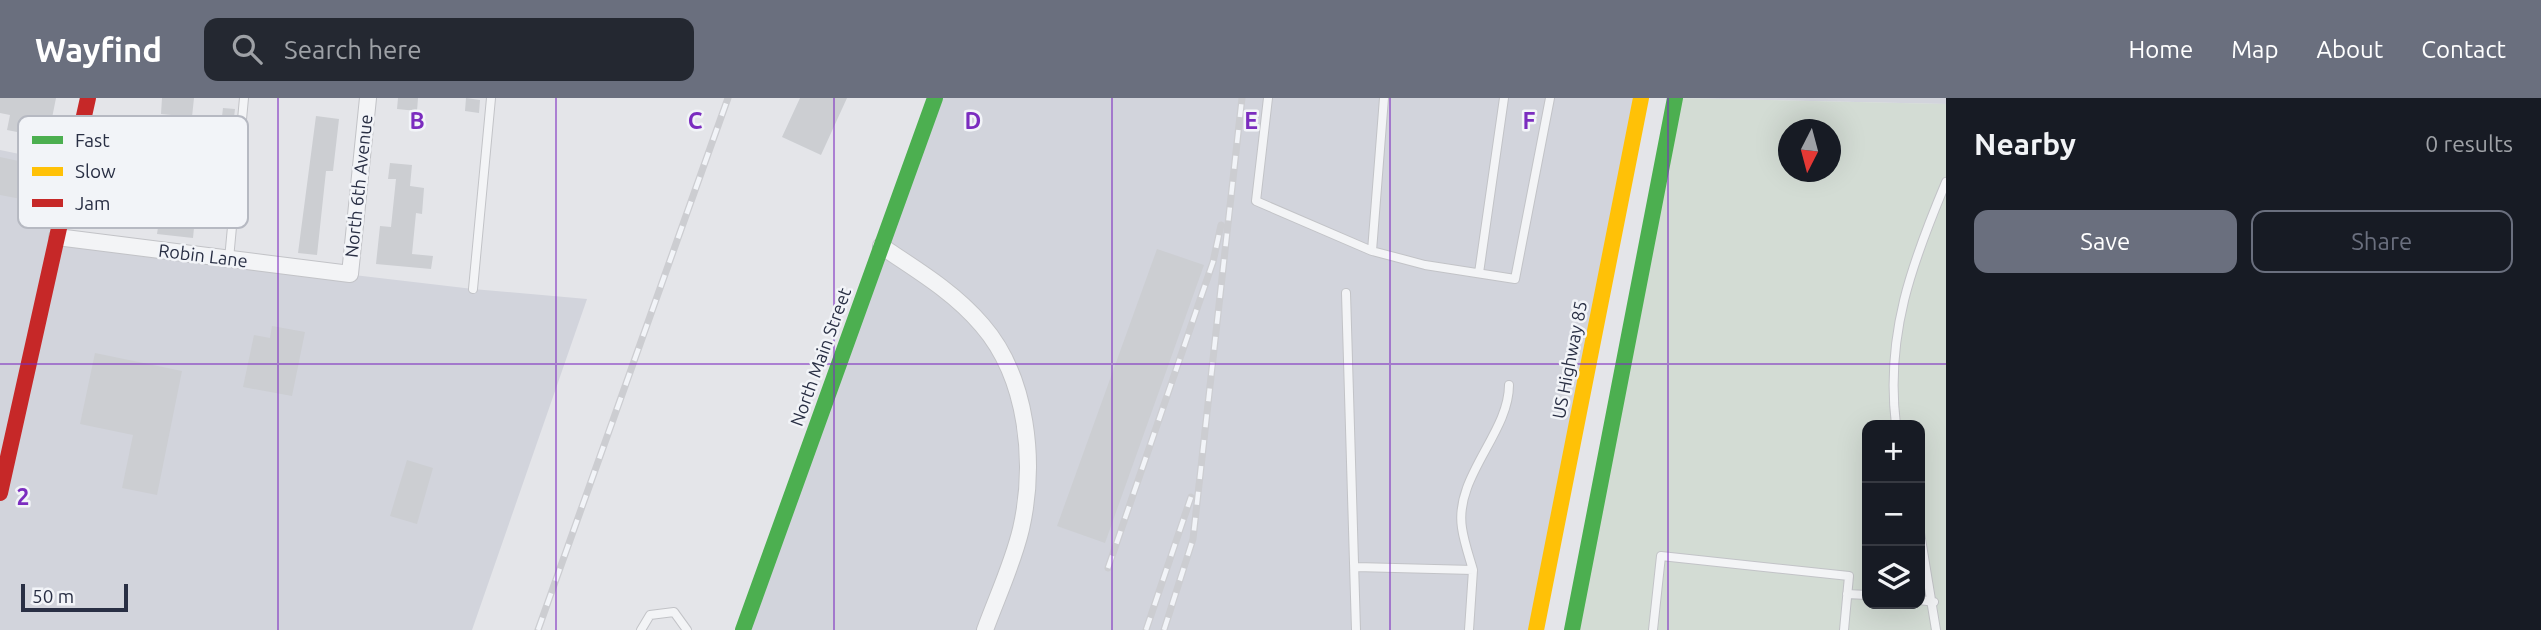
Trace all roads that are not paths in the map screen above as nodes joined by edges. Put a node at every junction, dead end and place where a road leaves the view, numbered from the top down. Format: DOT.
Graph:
graph roads {
  1 [pos="88,98"];
  2 [pos="244,98"];
  3 [pos="368,98"];
  4 [pos="491,98"];
  5 [pos="935,98"];
  6 [pos="1268,98"];
  7 [pos="1384,98"];
  8 [pos="1504,98"];
  9 [pos="1550,98"];
  10 [pos="1641,98"];
  11 [pos="1675,98"];
  12 [pos="84,116"];
  13 [pos="242,116"];
  14 [pos="1946,182"];
  15 [pos="59,228"];
  16 [pos="232,228"];
  17 [pos="57,237"];
  18 [pos="881,246"];
  19 [pos="1372,251"];
  20 [pos="229,260"];
  21 [pos="1479,273"];
  22 [pos="350,274"];
  23 [pos="473,289"];
  24 [pos="1346,293"];
  25 [pos="1508,385"];
  26 [pos="1895,420"];
  27 [pos="0,493"];
  28 [pos="1923,546"];
  29 [pos="1356,567"];
  30 [pos="1473,570"];
  31 [pos="1847,594"];
  32 [pos="1862,596"];
  33 [pos="1925,601"];
  34 [pos="1934,602"];
  35 [pos="641,630"];
  36 [pos="687,630"];
  37 [pos="743,630"];
  38 [pos="985,630"];
  39 [pos="1356,630"];
  40 [pos="1469,630"];
  41 [pos="1536,630"];
  42 [pos="1572,630"];
  43 [pos="1653,630"];
  44 [pos="1844,630"];
  45 [pos="1936,630"];
  1 -- 12 [label="main road"];
  2 -- 13 [label="lane"];
  3 -- 22 [label="street, North 6th Avenue"];
  4 -- 23 [label="lane"];
  5 -- 18 [label="main road, North Main Street"];
  6 -- 19 [label="lane"];
  7 -- 19 [label="lane"];
  8 -- 21 [label="lane"];
  9 -- 21 [label="lane"];
  10 -- 41 [label="main road, US Highway 85"];
  11 -- 42 [label="main road"];
  14 -- 26 [label="lane"];
  15 -- 17 [label="main road"];
  16 -- 20 [label="lane"];
  17 -- 20 [label="street, Robin Lane"];
  17 -- 27 [label="main road"];
  18 -- 37 [label="main road, North Main Street"];
  18 -- 38 [label="street"];
  19 -- 21 [label="lane"];
  20 -- 22 [label="street, Robin Lane"];
  24 -- 29 [label="lane"];
  25 -- 30 [label="lane"];
  28 -- 34 [label="lane"];
  29 -- 30 [label="lane"];
  29 -- 39 [label="lane"];
  30 -- 40 [label="lane"];
  31 -- 32 [label="lane"];
  31 -- 43 [label="lane"];
  31 -- 44 [label="lane"];
  33 -- 34 [label="lane"];
  34 -- 45 [label="lane"];
  35 -- 36 [label="lane"];
}
